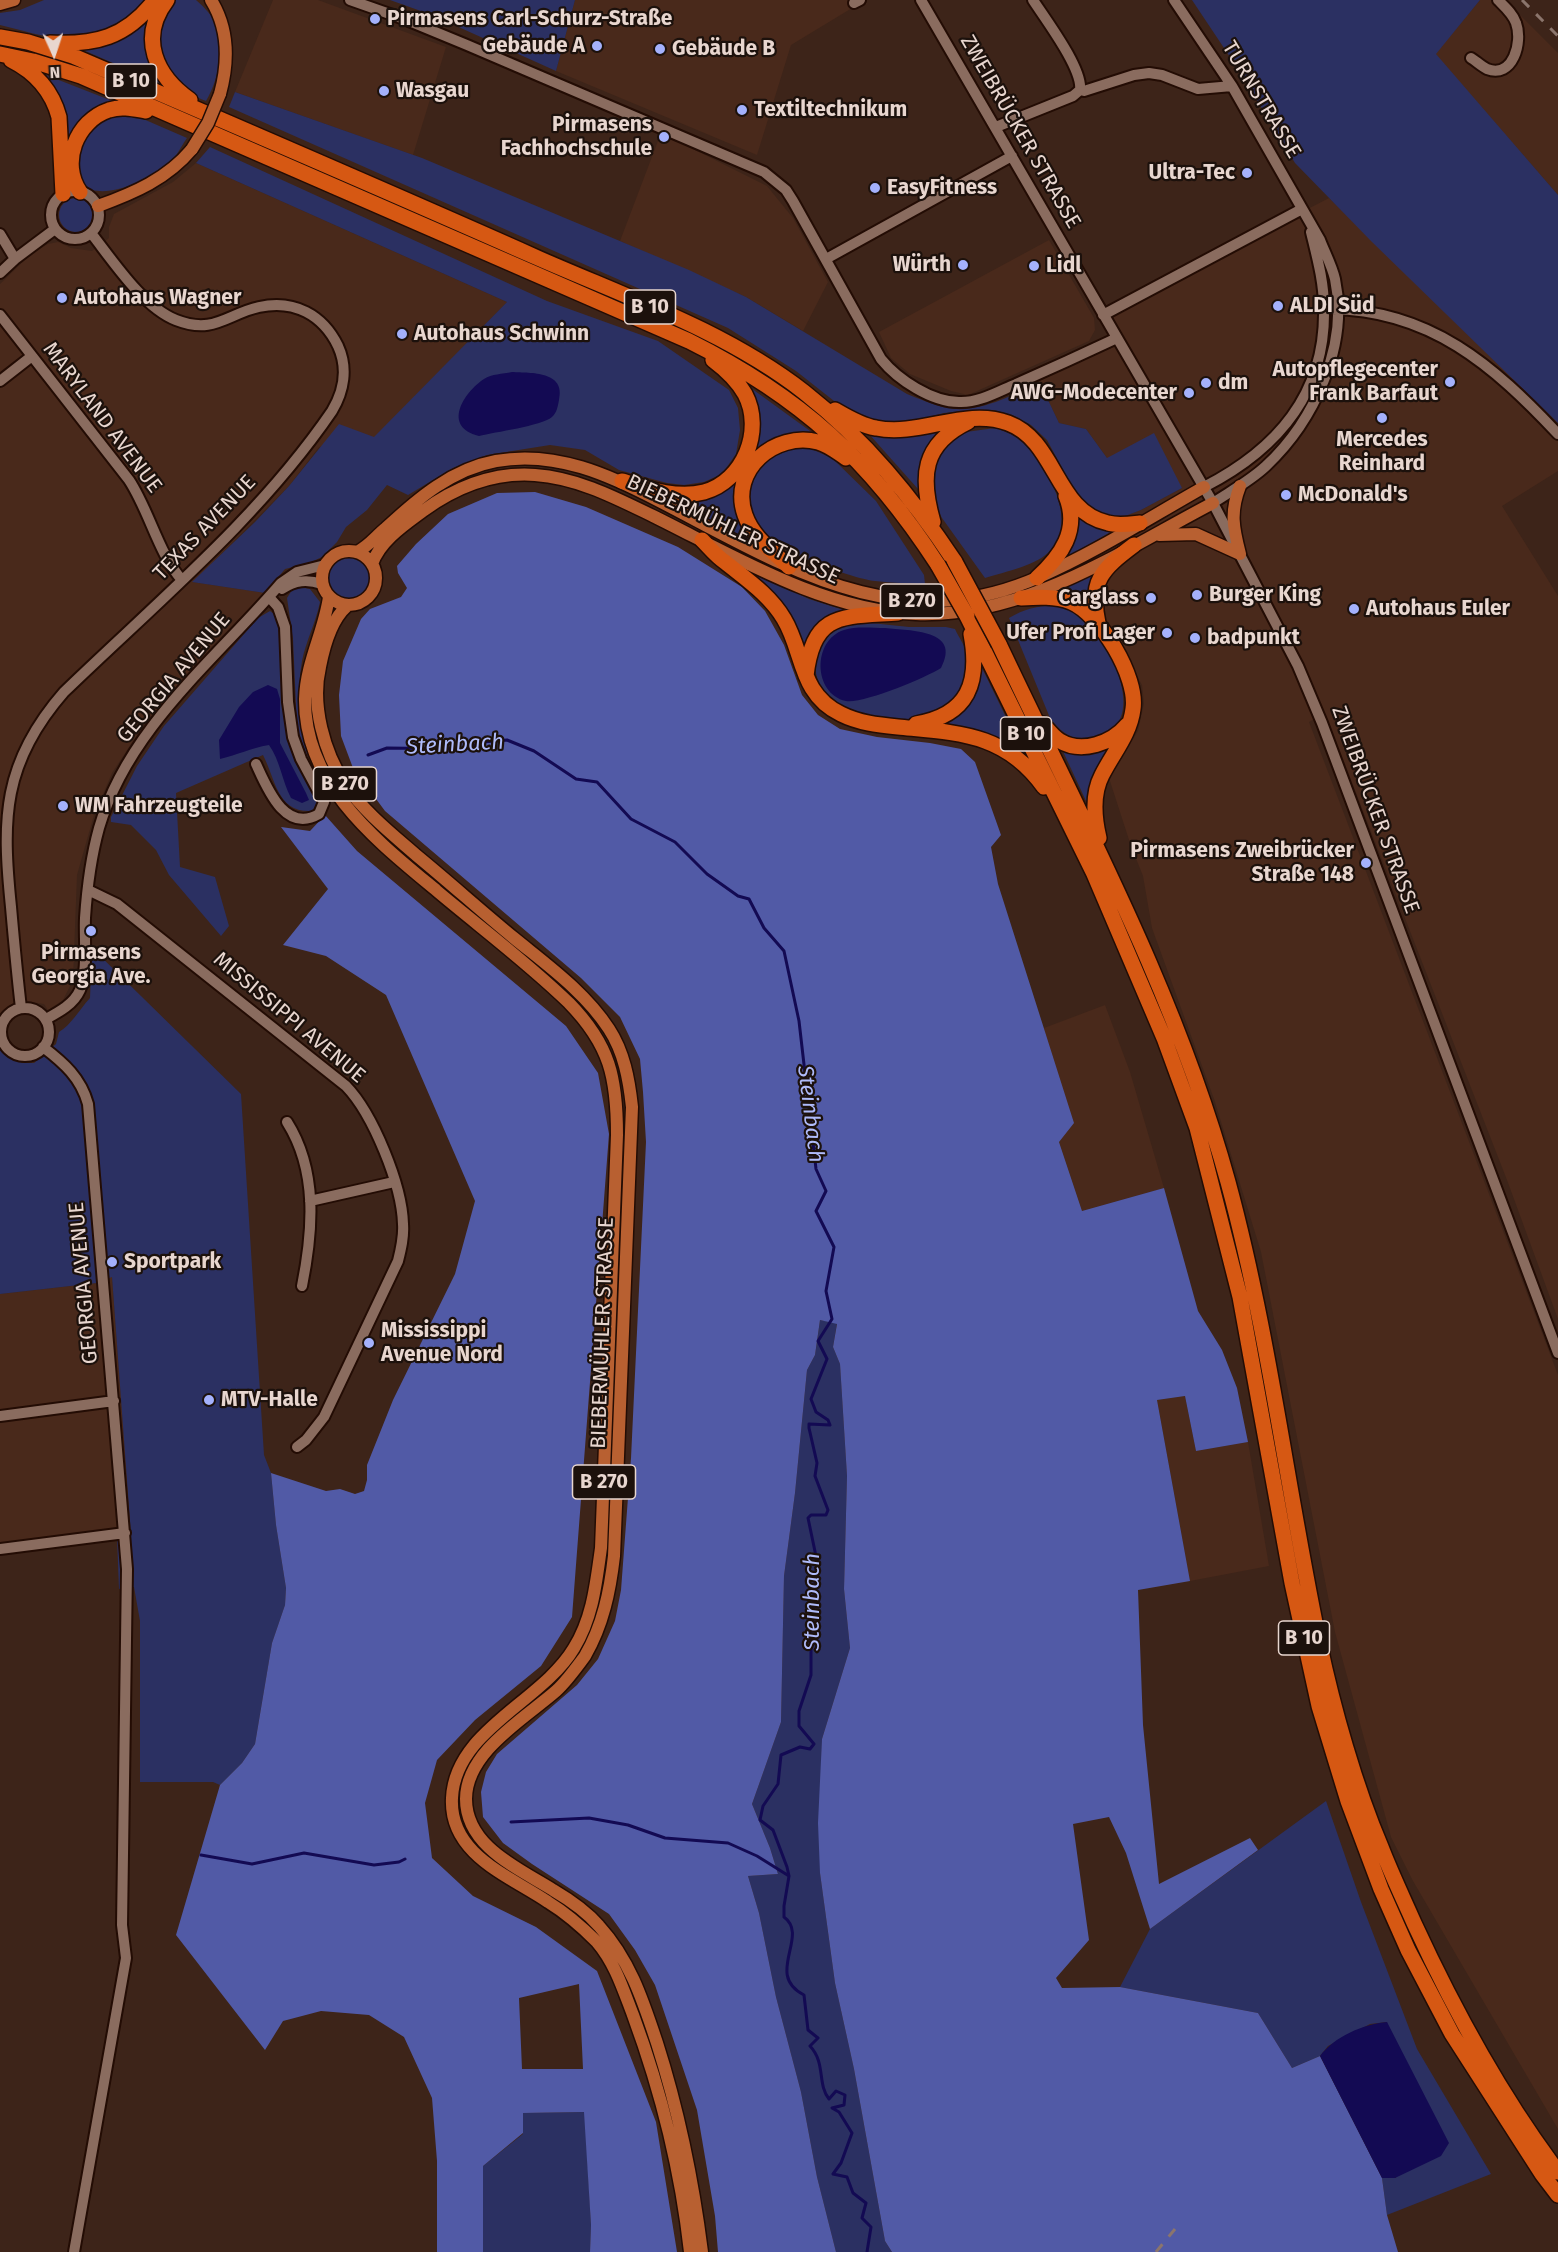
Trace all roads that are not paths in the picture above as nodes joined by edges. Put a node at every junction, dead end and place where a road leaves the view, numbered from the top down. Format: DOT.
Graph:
graph roads {
  1 [pos="14,0"];
  2 [pos="155,0"];
  3 [pos="167,0"];
  4 [pos="211,0"];
  5 [pos="350,0"];
  6 [pos="921,0"];
  7 [pos="1033,0"];
  8 [pos="1174,0"];
  9 [pos="1498,0"];
  10 [pos="0,3"];
  11 [pos="0,37"];
  12 [pos="28,42"];
  13 [pos="0,55"];
  14 [pos="1471,58"];
  15 [pos="1232,86"];
  16 [pos="1080,90"];
  17 [pos="171,116"];
  18 [pos="231,125"];
  19 [pos="996,127"];
  20 [pos="1012,156"];
  21 [pos="80,192"];
  22 [pos="63,194"];
  23 [pos="98,206"];
  24 [pos="1302,209"];
  25 [pos="1309,223"];
  26 [pos="55,229"];
  27 [pos="91,233"];
  28 [pos="0,234"];
  29 [pos="826,258"];
  30 [pos="15,259"];
  31 [pos="0,273"];
  32 [pos="1324,309"];
  33 [pos="1337,309"];
  34 [pos="0,315"];
  35 [pos="1103,315"];
  36 [pos="1117,338"];
  37 [pos="689,341"];
  38 [pos="32,356"];
  39 [pos="0,381"];
  40 [pos="804,392"];
  41 [pos="980,417"];
  42 [pos="1558,434"];
  43 [pos="622,481"];
  44 [pos="877,481"];
  45 [pos="1062,485"];
  46 [pos="1240,486"];
  47 [pos="1204,487"];
  48 [pos="1213,503"];
  49 [pos="1140,523"];
  50 [pos="936,534"];
  51 [pos="1152,535"];
  52 [pos="702,540"];
  53 [pos="1134,545"];
  54 [pos="357,552"];
  55 [pos="1240,554"];
  56 [pos="372,564"];
  57 [pos="325,565"];
  58 [pos="789,567"];
  59 [pos="1037,578"];
  60 [pos="182,580"];
  61 [pos="322,584"];
  62 [pos="269,597"];
  63 [pos="329,597"];
  64 [pos="1021,598"];
  65 [pos="347,606"];
  66 [pos="898,613"];
  67 [pos="1098,623"];
  68 [pos="978,647"];
  69 [pos="806,676"];
  70 [pos="1028,706"];
  71 [pos="1129,723"];
  72 [pos="895,727"];
  73 [pos="256,764"];
  74 [pos="3,816"];
  75 [pos="1070,822"];
  76 [pos="1103,858"];
  77 [pos="88,890"];
  78 [pos="21,1008"];
  79 [pos="46,1019"];
  80 [pos="1,1034"];
  81 [pos="43,1047"];
  82 [pos="287,1122"];
  83 [pos="394,1182"];
  84 [pos="310,1201"];
  85 [pos="302,1286"];
  86 [pos="1557,1346"];
  87 [pos="114,1401"];
  88 [pos="0,1416"];
  89 [pos="297,1447"];
  90 [pos="125,1533"];
  91 [pos="0,1549"];
  92 [pos="1558,2172"];
  93 [pos="1558,2195"];
  94 [pos="74,2252"];
  95 [pos="690,2252"];
  96 [pos="702,2252"];
  1 -- 10 [label="main road"];
  2 -- 12 [label="highway"];
  3 -- 18 [label="highway"];
  4 -- 23 [label="main road, bridge"];
  5 -- 29 [label="street"];
  6 -- 19 [label="street, ZWEIBRÜCKER STRASSE"];
  7 -- 16 [label="street"];
  8 -- 15 [label="street, TURNSTRASSE"];
  9 -- 14 [label="street"];
  11 -- 12 [label="highway, B 10"];
  12 -- 18 [label="highway, B 10"];
  13 -- 17 [label="highway, B 10"];
  13 -- 22 [label="highway"];
  15 -- 16 [label="street"];
  15 -- 24 [label="street, TURNSTRASSE"];
  16 -- 19 [label="street"];
  17 -- 21 [label="highway"];
  17 -- 37 [label="highway, B 10"];
  18 -- 40 [label="highway, B 10"];
  19 -- 20 [label="street, ZWEIBRÜCKER STRASSE"];
  20 -- 29 [label="street"];
  20 -- 35 [label="street, ZWEIBRÜCKER STRASSE"];
  21 -- 22 [label="street"];
  21 -- 23 [label="street"];
  22 -- 26 [label="street"];
  23 -- 27 [label="street"];
  24 -- 25 [label="street, TURNSTRASSE"];
  24 -- 35 [label="street"];
  25 -- 32 [label="street, TURNSTRASSE"];
  25 -- 33 [label="street, TURNSTRASSE"];
  26 -- 27 [label="street"];
  26 -- 30 [label="street"];
  27 -- 60 [label="street, TEXAS AVENUE"];
  28 -- 30 [label="street"];
  29 -- 36 [label="street"];
  30 -- 31 [label="street"];
  32 -- 33 [label="street"];
  32 -- 47 [label="street, TURNSTRASSE"];
  33 -- 42 [label="street"];
  33 -- 46 [label="street, TURNSTRASSE"];
  34 -- 38 [label="street, MARYLAND AVENUE"];
  35 -- 36 [label="street, ZWEIBRÜCKER STRASSE"];
  36 -- 47 [label="street, ZWEIBRÜCKER STRASSE"];
  37 -- 43 [label="highway"];
  37 -- 44 [label="highway, B 10"];
  38 -- 39 [label="street"];
  38 -- 60 [label="street, MARYLAND AVENUE"];
  40 -- 41 [label="highway"];
  40 -- 50 [label="highway, B 10"];
  41 -- 45 [label="highway"];
  41 -- 50 [label="highway"];
  43 -- 54 [label="main road, B 270"];
  43 -- 58 [label="main road, BIEBERMÜHLER STRASSE / B 270"];
  44 -- 58 [label="highway"];
  44 -- 68 [label="highway, B 10, bridge"];
  45 -- 49 [label="highway"];
  45 -- 59 [label="highway"];
  46 -- 48 [label="street, TURNSTRASSE"];
  46 -- 55 [label="main road"];
  47 -- 48 [label="street, ZWEIBRÜCKER STRASSE"];
  47 -- 49 [label="main road, B 270"];
  48 -- 51 [label="main road, B 270"];
  48 -- 55 [label="street, ZWEIBRÜCKER STRASSE"];
  49 -- 59 [label="main road, B 270"];
  50 -- 70 [label="highway, B 10, bridge"];
  51 -- 53 [label="main road, B 270"];
  51 -- 55 [label="main road"];
  52 -- 56 [label="main road, BIEBERMÜHLER STRASSE / B 270"];
  52 -- 66 [label="main road, BIEBERMÜHLER STRASSE / B 270"];
  52 -- 69 [label="highway"];
  53 -- 64 [label="main road, B 270"];
  53 -- 67 [label="highway"];
  54 -- 56 [label="main road"];
  54 -- 57 [label="main road"];
  55 -- 86 [label="street, ZWEIBRÜCKER STRASSE"];
  56 -- 65 [label="main road"];
  57 -- 61 [label="main road"];
  57 -- 62 [label="street, GEORGIA AVENUE"];
  58 -- 59 [label="main road, BIEBERMÜHLER STRASSE / B 270"];
  60 -- 74 [label="street, TEXAS AVENUE"];
  61 -- 62 [label="street, GEORGIA AVENUE"];
  61 -- 63 [label="main road"];
  62 -- 73 [label="street"];
  62 -- 77 [label="street, GEORGIA AVENUE"];
  63 -- 65 [label="main road"];
  63 -- 95 [label="main road, B 270"];
  64 -- 66 [label="main road, BIEBERMÜHLER STRASSE / B 270"];
  64 -- 67 [label="highway"];
  65 -- 96 [label="main road, BIEBERMÜHLER STRASSE / B 270"];
  66 -- 69 [label="highway"];
  67 -- 71 [label="highway"];
  68 -- 72 [label="highway"];
  68 -- 75 [label="highway, B 10"];
  69 -- 72 [label="highway"];
  70 -- 71 [label="highway"];
  70 -- 76 [label="highway, B 10"];
  71 -- 76 [label="highway"];
  72 -- 75 [label="highway"];
  74 -- 78 [label="street, TEXAS AVENUE"];
  75 -- 93 [label="highway, B 10"];
  76 -- 92 [label="highway, B 10"];
  77 -- 79 [label="street, GEORGIA AVENUE"];
  77 -- 83 [label="street, MISSISSIPPI AVENUE"];
  78 -- 79 [label="street"];
  78 -- 80 [label="street"];
  79 -- 81 [label="street"];
  80 -- 81 [label="street"];
  81 -- 87 [label="street, GEORGIA AVENUE"];
  82 -- 84 [label="street"];
  83 -- 84 [label="street"];
  83 -- 89 [label="street, MISSISSIPPI AVENUE"];
  84 -- 85 [label="street"];
  87 -- 88 [label="street"];
  87 -- 90 [label="street, GEORGIA AVENUE"];
  90 -- 91 [label="street"];
  90 -- 94 [label="street, GEORGIA AVENUE"];
}
